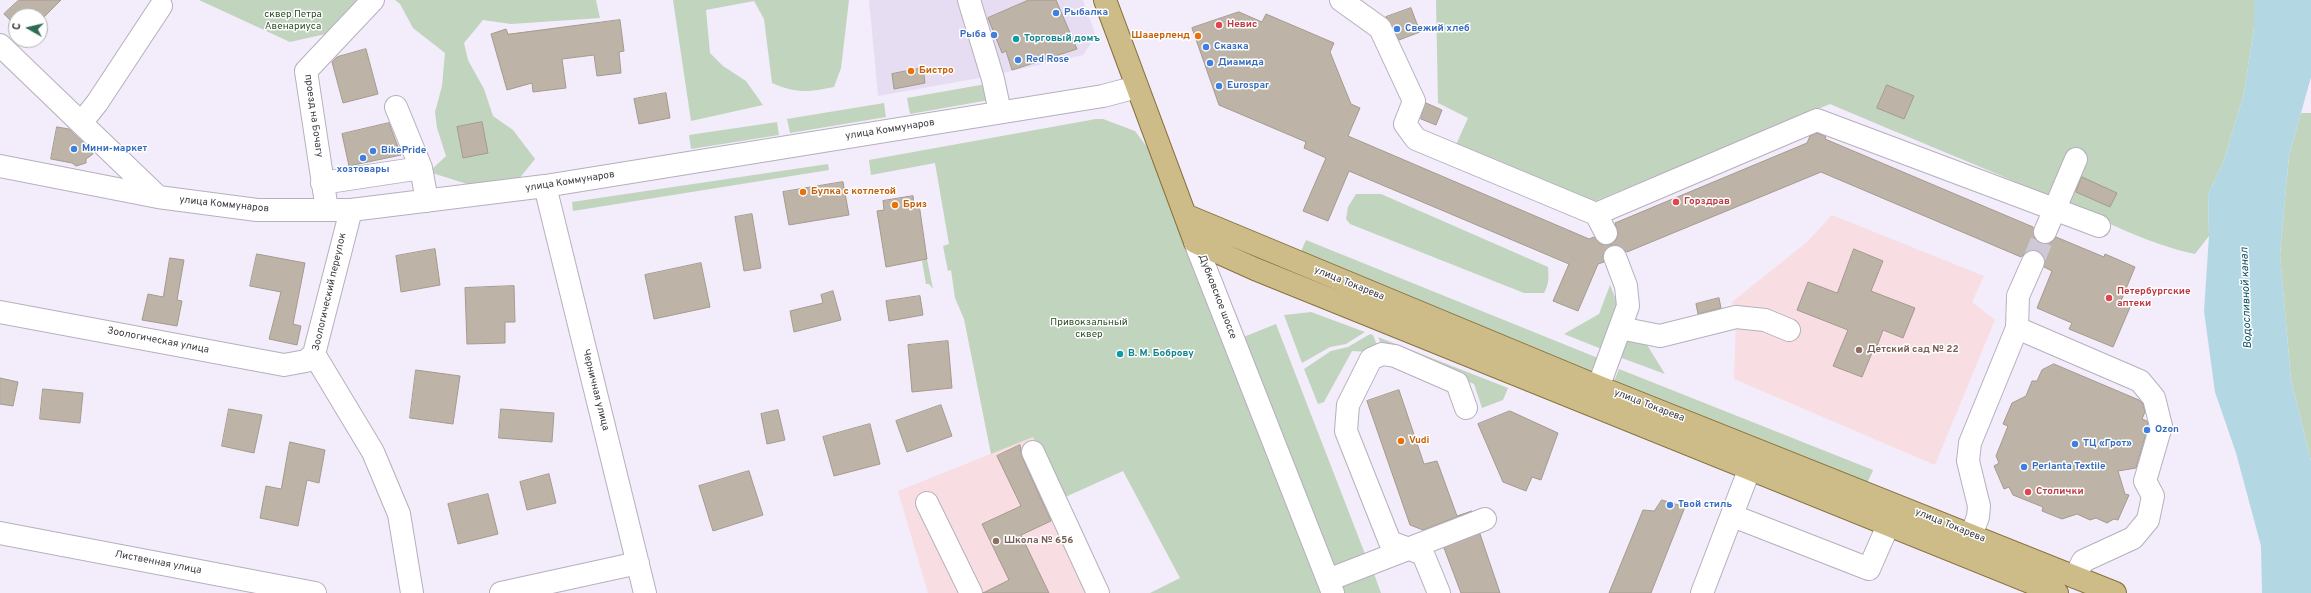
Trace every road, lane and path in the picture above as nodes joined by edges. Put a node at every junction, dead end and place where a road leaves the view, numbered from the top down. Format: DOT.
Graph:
graph roads {
  1 [pos="373,0"];
  2 [pos="969,0"];
  3 [pos="1105,0"];
  4 [pos="1341,0"];
  5 [pos="161,6"];
  6 [pos="0,45"];
  7 [pos="1137,87"];
  8 [pos="396,107"];
  9 [pos="1000,112"];
  10 [pos="81,123"];
  11 [pos="2076,159"];
  12 [pos="0,166"];
  13 [pos="421,168"];
  14 [pos="322,183"];
  15 [pos="545,186"];
  16 [pos="158,197"];
  17 [pos="427,201"];
  18 [pos="2055,208"];
  19 [pos="327,210"];
  20 [pos="351,210"];
  21 [pos="1185,215"];
  22 [pos="2099,226"];
  23 [pos="2045,232"];
  24 [pos="1195,242"];
  25 [pos="1615,257"];
  26 [pos="2033,262"];
  27 [pos="0,312"];
  28 [pos="1620,328"];
  29 [pos="2017,328"];
  30 [pos="1789,330"];
  31 [pos="314,354"];
  32 [pos="1596,395"];
  33 [pos="1466,408"];
  34 [pos="1033,452"];
  35 [pos="1754,459"];
  36 [pos="927,503"];
  37 [pos="1897,505"];
  38 [pos="1733,516"];
  39 [pos="1485,519"];
  40 [pos="1888,524"];
  41 [pos="0,533"];
  42 [pos="1971,535"];
  43 [pos="1408,549"];
  44 [pos="1963,555"];
  45 [pos="638,563"];
  46 [pos="2075,577"];
  47 [pos="1330,587"];
  48 [pos="315,593"];
  49 [pos="412,593"];
  50 [pos="501,593"];
  51 [pos="645,593"];
  52 [pos="971,593"];
  53 [pos="1098,593"];
  54 [pos="1439,593"];
  55 [pos="1702,593"];
  56 [pos="2056,593"];
  57 [pos="2115,593"];
  1 -- 14 [label="street, проезд на Бочагу"];
  2 -- 9 [label="street"];
  3 -- 7 [label="main road, Дубковское шоссе"];
  4 -- 18 [label="street"];
  5 -- 10 [label="street"];
  6 -- 10 [label="street"];
  7 -- 9 [label="street, улица Коммунаров"];
  7 -- 21 [label="main road, Дубковское шоссе"];
  8 -- 13 [label="street"];
  9 -- 15 [label="street, улица Коммунаров"];
  10 -- 16 [label="street"];
  11 -- 18 [label="street"];
  12 -- 16 [label="street, улица Коммунаров"];
  13 -- 14 [label="street"];
  13 -- 17 [label="street"];
  14 -- 19 [label="street, проезд на Бочагу"];
  15 -- 17 [label="street, улица Коммунаров"];
  15 -- 45 [label="street, Черничная улица"];
  16 -- 19 [label="street, улица Коммунаров"];
  17 -- 20 [label="street, улица Коммунаров"];
  18 -- 22 [label="street"];
  18 -- 23 [label="street"];
  19 -- 20 [label="street, улица Коммунаров"];
  20 -- 31 [label="street, Зоологический переулок"];
  21 -- 24 [label="main road, Дубковское шоссе"];
  21 -- 32 [label="main road, улица Токарева"];
  24 -- 32 [label="main road, улица Токарева"];
  24 -- 47 [label="street, Дубковское шоссе"];
  25 -- 28 [label="street"];
  26 -- 29 [label="street"];
  27 -- 31 [label="street, Зоологическая улица"];
  28 -- 30 [label="street"];
  28 -- 32 [label="street"];
  29 -- 42 [label="street"];
  29 -- 46 [label="street"];
  31 -- 49 [label="street, Зоологический переулок"];
  32 -- 35 [label="main road, улица Токарева"];
  33 -- 43 [label="street"];
  34 -- 53 [label="street"];
  35 -- 37 [label="main road, улица Токарева"];
  35 -- 38 [label="street"];
  35 -- 40 [label="main road, улица Токарева"];
  36 -- 52 [label="street"];
  37 -- 40 [label="street"];
  37 -- 42 [label="main road, улица Токарева"];
  38 -- 40 [label="street"];
  38 -- 55 [label="street"];
  39 -- 43 [label="street"];
  40 -- 44 [label="main road, улица Токарева"];
  41 -- 48 [label="street, Лиственная улица"];
  42 -- 44 [label="street"];
  42 -- 46 [label="main road, улица Токарева"];
  43 -- 47 [label="street"];
  43 -- 54 [label="street"];
  44 -- 56 [label="main road, улица Токарева"];
  45 -- 50 [label="street"];
  45 -- 51 [label="street, Черничная улица"];
  46 -- 57 [label="main road, улица Токарева"];
}
